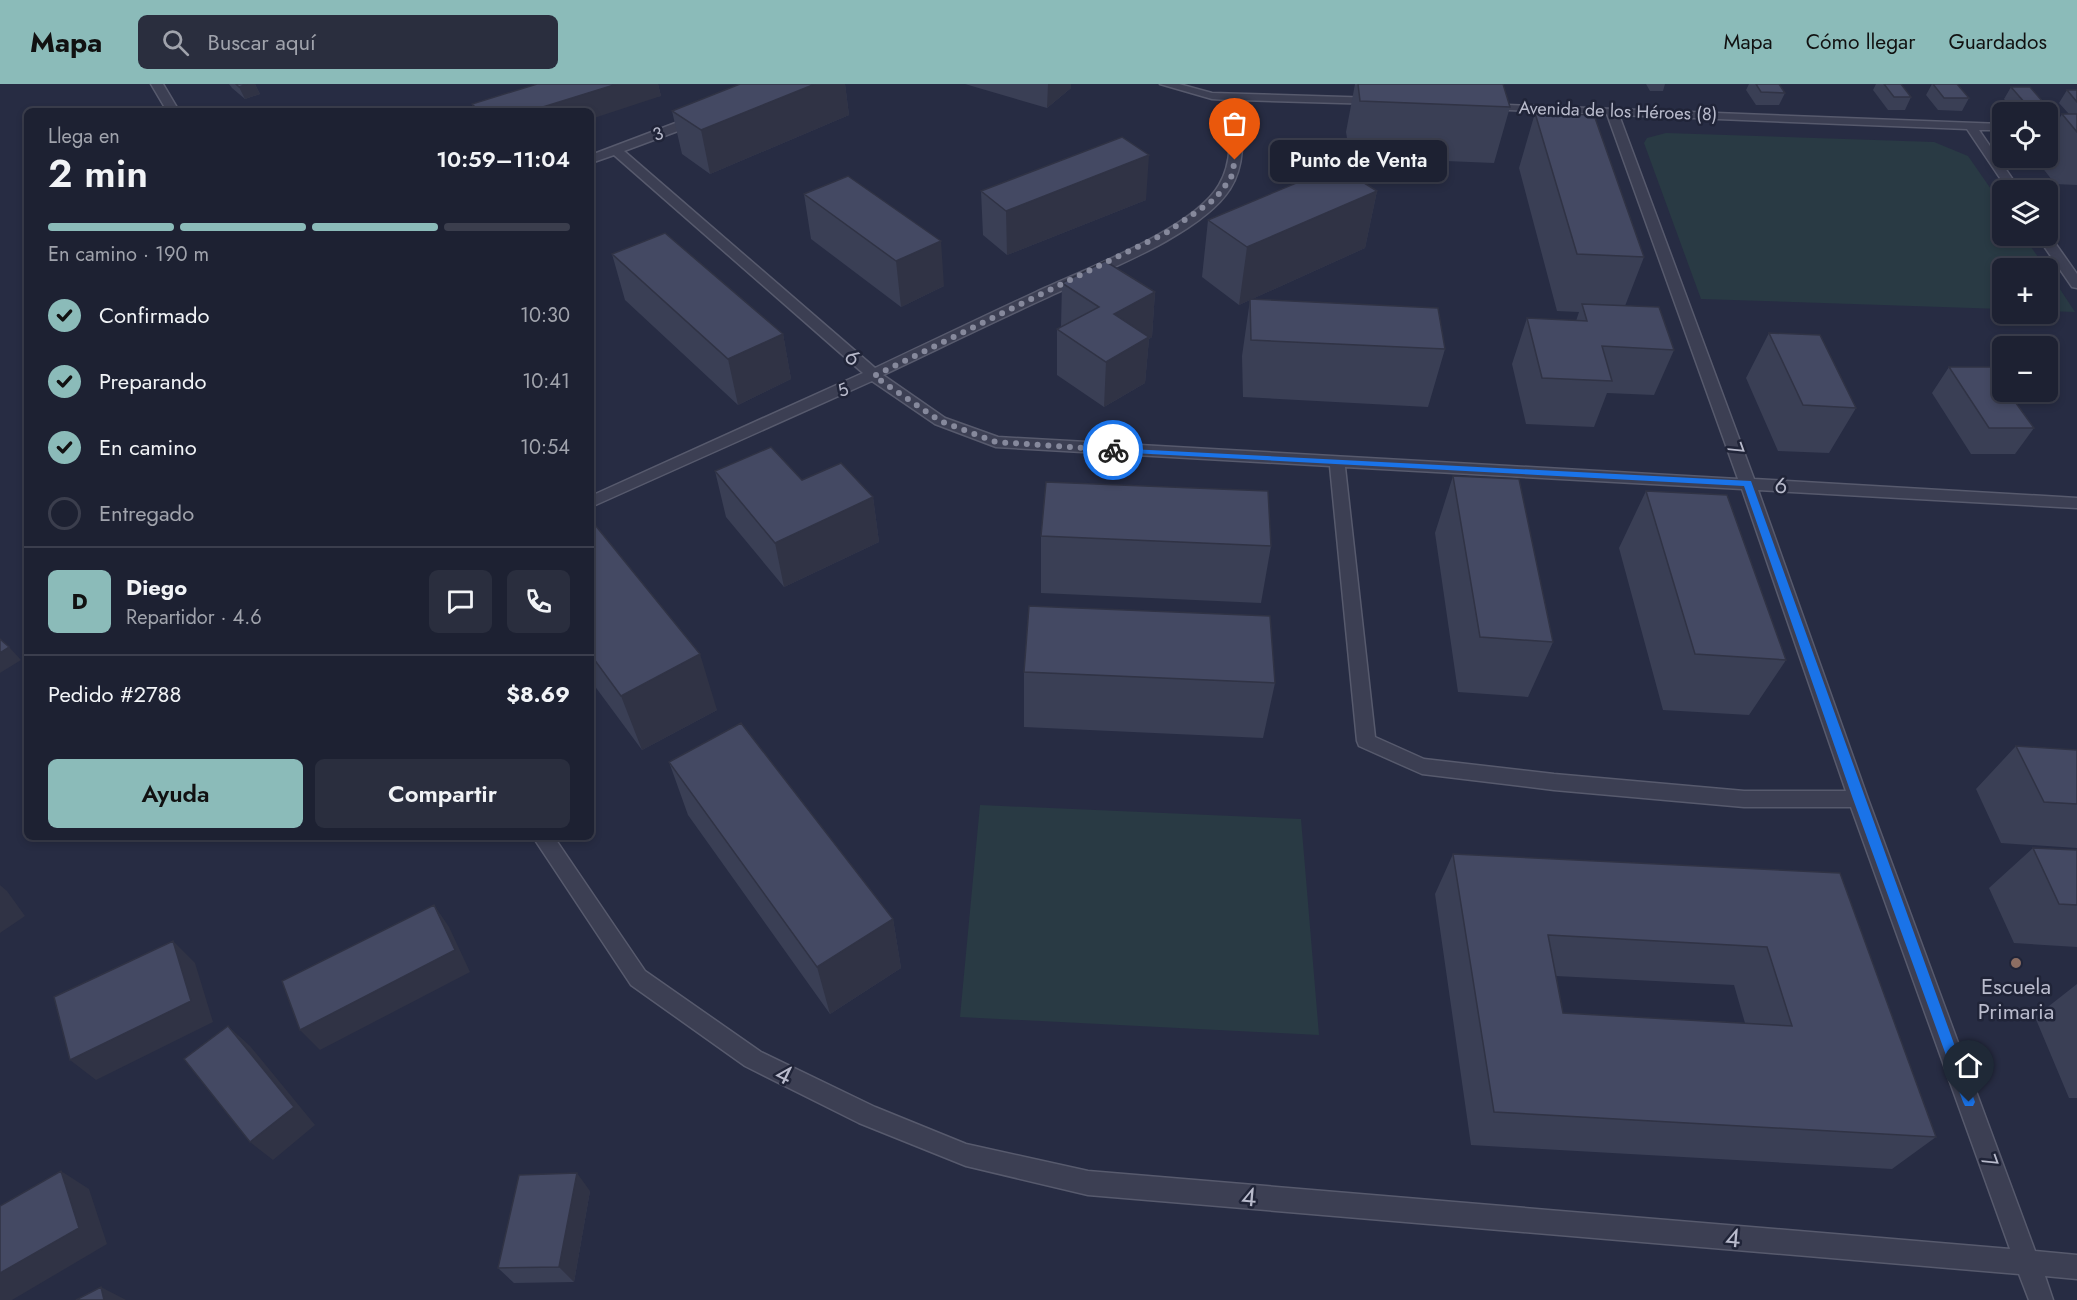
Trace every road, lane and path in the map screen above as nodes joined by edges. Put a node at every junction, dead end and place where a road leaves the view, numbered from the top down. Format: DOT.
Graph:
graph roads {
  1 [pos="157,84"];
  2 [pos="1166,84"];
  3 [pos="1221,84"];
  4 [pos="1234,96"];
  5 [pos="1387,102"];
  6 [pos="1470,105"];
  7 [pos="171,108"];
  8 [pos="1611,110"];
  9 [pos="715,113"];
  10 [pos="1971,126"];
  11 [pos="1992,127"];
  12 [pos="2058,129"];
  13 [pos="2077,130"];
  14 [pos="616,150"];
  15 [pos="594,158"];
  16 [pos="2007,180"];
  17 [pos="2051,246"];
  18 [pos="2077,284"];
  19 [pos="874,376"];
  20 [pos="1337,462"];
  21 [pos="1748,483"];
  22 [pos="594,501"];
  23 [pos="2077,502"];
  24 [pos="1858,799"];
  25 [pos="545,840"];
  26 [pos="2028,1263"];
  27 [pos="2077,1267"];
  28 [pos="2041,1300"];
  1 -- 7 [label="street"];
  2 -- 4 [label="street"];
  3 -- 4 [label="street"];
  4 -- 5 [label="street"];
  4 -- 19 [label="street, 5"];
  6 -- 8 [label="street, Avenida de los Héroes (8)"];
  8 -- 10 [label="street, Avenida de los Héroes (8)"];
  8 -- 21 [label="street, 7"];
  9 -- 14 [label="street, 3"];
  10 -- 11 [label="street, Avenida de los Héroes (8)"];
  10 -- 16 [label="street"];
  12 -- 13 [label="street"];
  14 -- 15 [label="street, 3"];
  14 -- 19 [label="street, 6"];
  17 -- 18 [label="street"];
  19 -- 20 [label="street, 6"];
  19 -- 22 [label="street, 5"];
  20 -- 21 [label="street, 6"];
  20 -- 24 [label="street"];
  21 -- 23 [label="street, 6"];
  21 -- 24 [label="street, 7"];
  24 -- 26 [label="street, 7"];
  25 -- 26 [label="street, 4"];
  26 -- 27 [label="street, 4"];
  26 -- 28 [label="street, 7"];
}
